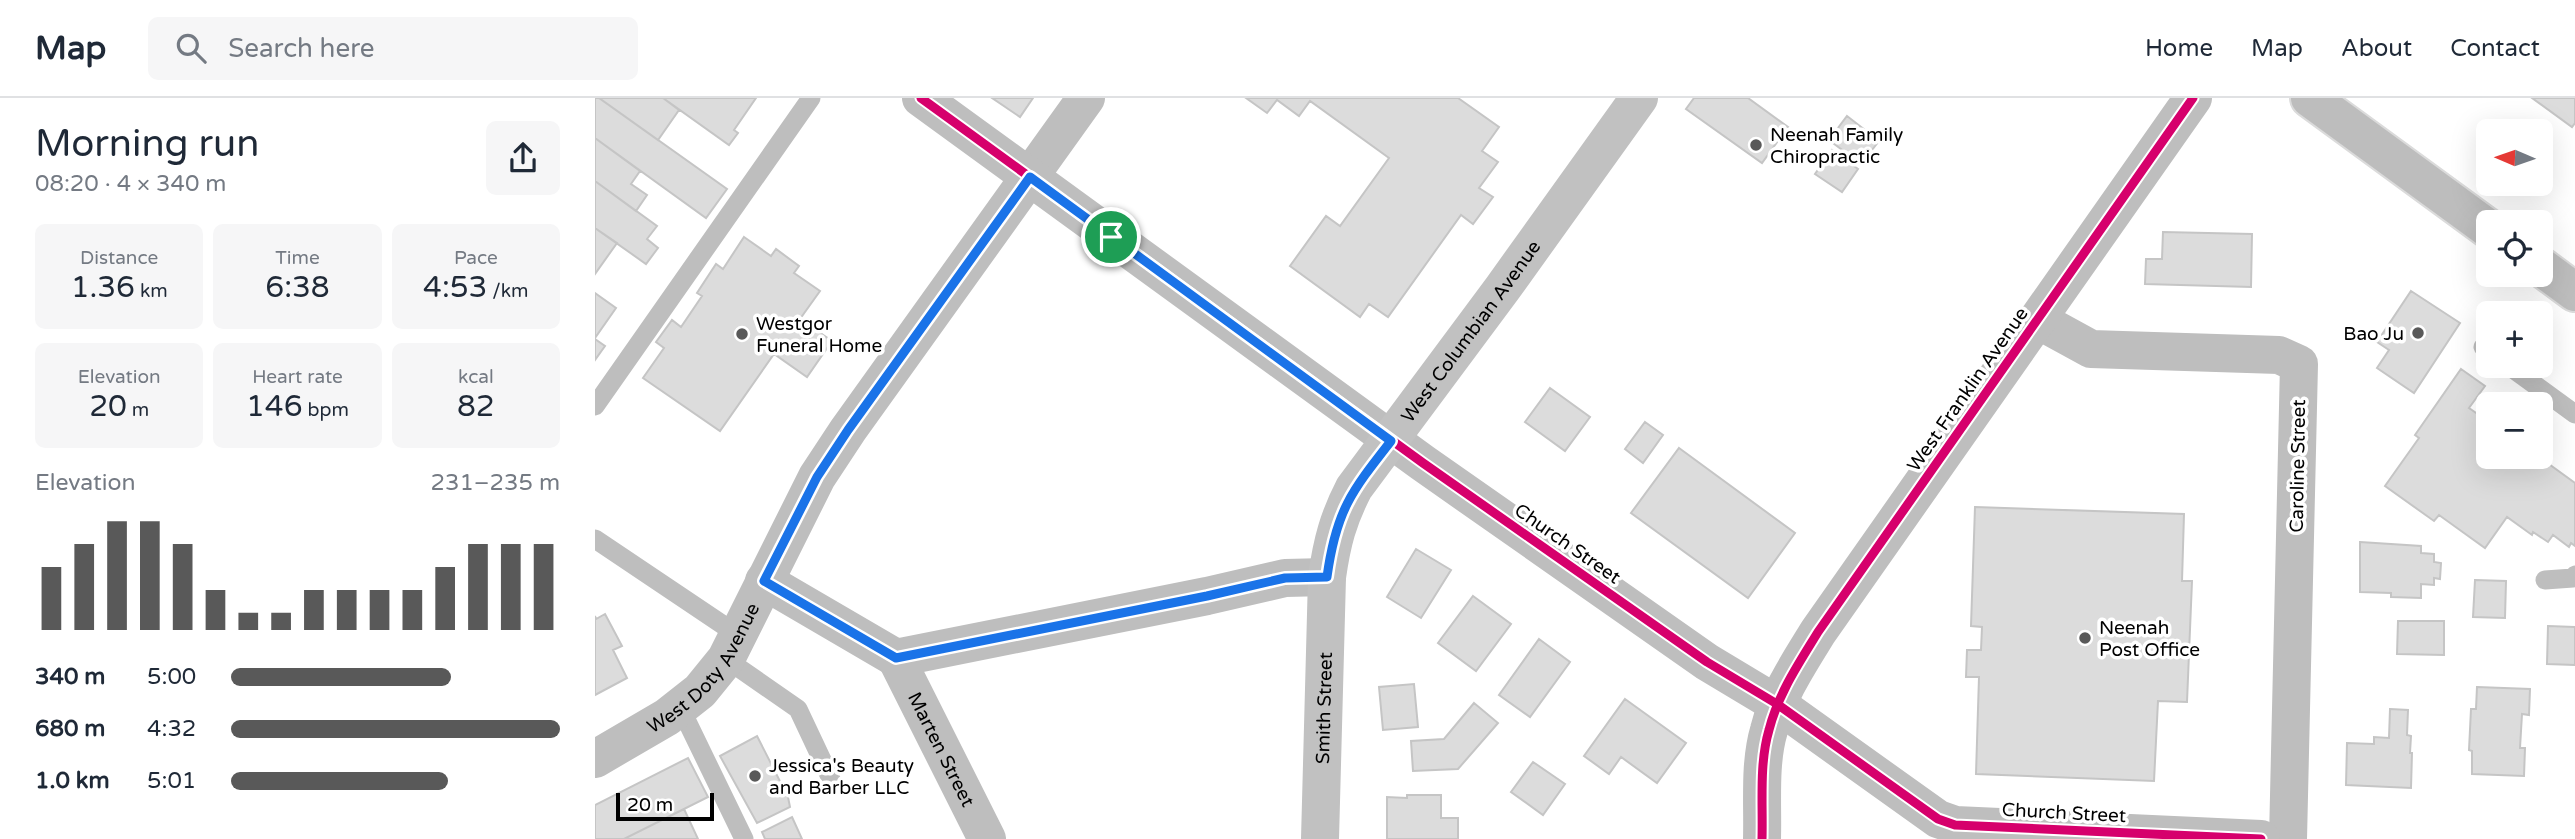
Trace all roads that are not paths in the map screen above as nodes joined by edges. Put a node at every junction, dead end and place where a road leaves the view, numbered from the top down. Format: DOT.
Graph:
graph roads {
  1 [pos="811,98"];
  2 [pos="922,98"];
  3 [pos="1639,98"];
  4 [pos="2193,98"];
  5 [pos="2310,98"];
  6 [pos="1075,102"];
  7 [pos="1030,177"];
  8 [pos="2476,219"];
  9 [pos="2553,276"];
  10 [pos="2575,292"];
  11 [pos="2038,320"];
  12 [pos="2526,378"];
  13 [pos="595,406"];
  14 [pos="2575,414"];
  15 [pos="1391,441"];
  16 [pos="595,539"];
  17 [pos="2575,575"];
  18 [pos="1327,577"];
  19 [pos="2545,580"];
  20 [pos="764,581"];
  21 [pos="732,647"];
  22 [pos="896,658"];
  23 [pos="1777,704"];
  24 [pos="680,707"];
  25 [pos="595,759"];
  26 [pos="831,779"];
  27 [pos="744,839"];
  28 [pos="986,839"];
  29 [pos="1320,839"];
  30 [pos="1762,839"];
  31 [pos="2260,839"];
  32 [pos="2288,839"];
  1 -- 13 [label="lane"];
  2 -- 7 [label="street, Church Street"];
  3 -- 15 [label="main road, West Columbian Avenue"];
  4 -- 11 [label="street, West Franklin Avenue"];
  5 -- 8 [label="main road"];
  6 -- 7 [label="street, West Doty Avenue"];
  7 -- 15 [label="street, Church Street"];
  7 -- 20 [label="street, West Doty Avenue"];
  9 -- 10 [label="main road"];
  11 -- 23 [label="street, West Franklin Avenue"];
  11 -- 32 [label="street, Caroline Street"];
  12 -- 14 [label="lane"];
  15 -- 18 [label="main road, West Columbian Avenue"];
  15 -- 23 [label="street, Church Street"];
  16 -- 21 [label="lane"];
  17 -- 19 [label="lane"];
  18 -- 22 [label="street"];
  18 -- 29 [label="main road, Smith Street"];
  20 -- 21 [label="street, West Doty Avenue"];
  20 -- 22 [label="street"];
  21 -- 24 [label="street, West Doty Avenue"];
  21 -- 26 [label="lane"];
  22 -- 28 [label="street, Marten Street"];
  23 -- 30 [label="street, West Franklin Avenue"];
  23 -- 31 [label="street, Church Street"];
  24 -- 25 [label="street, West Doty Avenue"];
  24 -- 27 [label="lane"];
}
